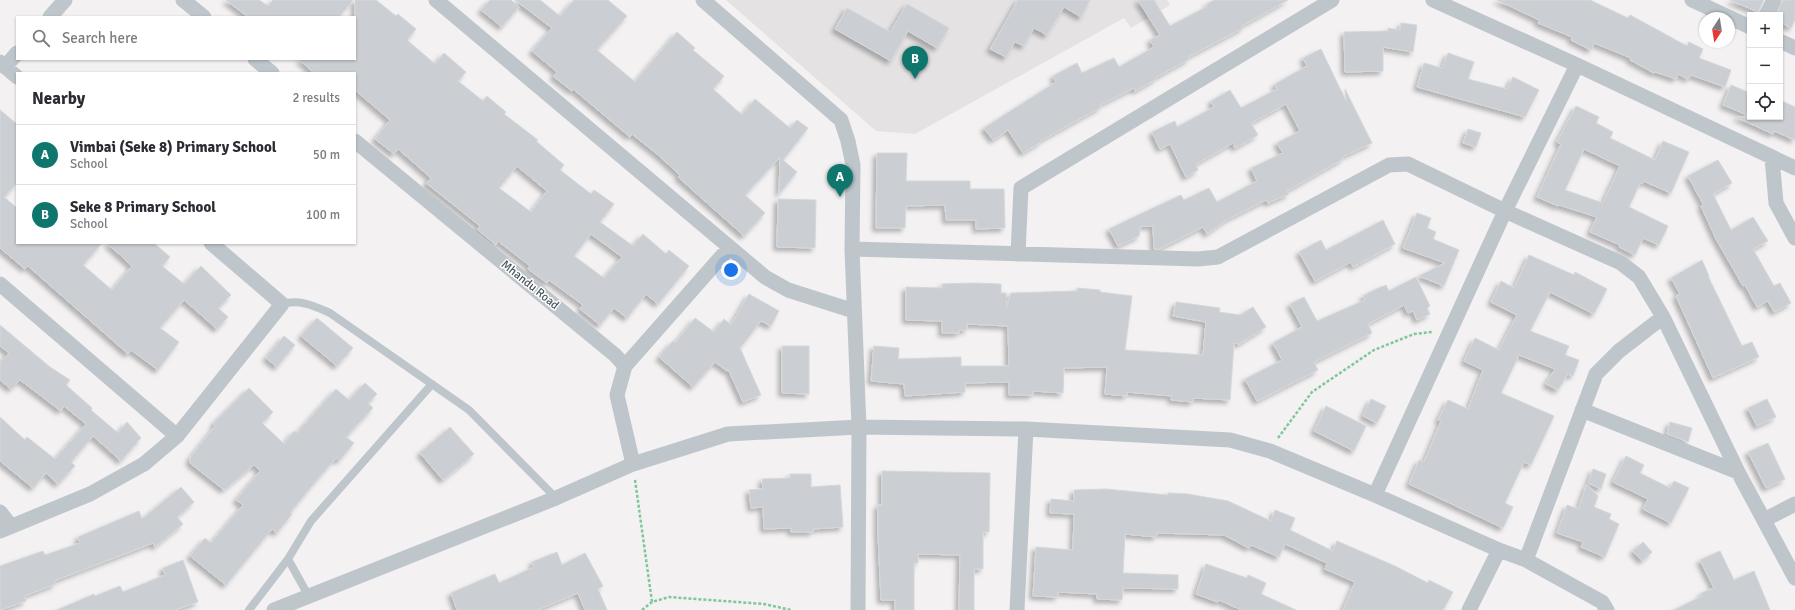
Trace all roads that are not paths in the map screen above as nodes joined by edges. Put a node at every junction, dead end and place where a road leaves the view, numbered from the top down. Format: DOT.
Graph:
graph roads {
  1 [pos="65,0"];
  2 [pos="183,0"];
  3 [pos="436,0"];
  4 [pos="703,0"];
  5 [pos="1332,0"];
  6 [pos="1433,0"];
  7 [pos="1692,0"];
  8 [pos="1774,0"];
  9 [pos="1768,12"];
  10 [pos="51,16"];
  11 [pos="203,16"];
  12 [pos="1747,26"];
  13 [pos="1783,42"];
  14 [pos="1795,48"];
  15 [pos="16,54"];
  16 [pos="256,60"];
  17 [pos="3,64"];
  18 [pos="1578,65"];
  19 [pos="271,72"];
  20 [pos="16,76"];
  21 [pos="356,142"];
  22 [pos="1772,158"];
  23 [pos="1795,168"];
  24 [pos="1505,212"];
  25 [pos="1795,238"];
  26 [pos="212,244"];
  27 [pos="729,248"];
  28 [pos="852,249"];
  29 [pos="1018,254"];
  30 [pos="0,284"];
  31 [pos="282,304"];
  32 [pos="854,311"];
  33 [pos="1663,317"];
  34 [pos="625,366"];
  35 [pos="432,384"];
  36 [pos="1582,410"];
  37 [pos="859,427"];
  38 [pos="1026,430"];
  39 [pos="177,436"];
  40 [pos="633,464"];
  41 [pos="1738,472"];
  42 [pos="1375,495"];
  43 [pos="556,498"];
  44 [pos="1795,504"];
  45 [pos="0,512"];
  46 [pos="1764,520"];
  47 [pos="6,529"];
  48 [pos="1499,550"];
  49 [pos="288,559"];
  50 [pos="1526,560"];
  51 [pos="1795,578"];
  52 [pos="308,595"];
  53 [pos="249,610"];
  54 [pos="274,610"];
  55 [pos="858,610"];
  56 [pos="1018,610"];
  57 [pos="1469,610"];
  58 [pos="1607,610"];
  1 -- 10 [label="street"];
  2 -- 11 [label="street"];
  3 -- 27 [label="street"];
  4 -- 28 [label="street"];
  5 -- 29 [label="street"];
  6 -- 18 [label="street"];
  7 -- 12 [label="street"];
  8 -- 9 [label="street"];
  13 -- 14 [label="street"];
  15 -- 17 [label="street"];
  16 -- 19 [label="street"];
  17 -- 20 [label="street"];
  18 -- 22 [label="street"];
  18 -- 24 [label="street"];
  21 -- 34 [label="street, Mhandu Road"];
  22 -- 23 [label="street"];
  22 -- 25 [label="street"];
  24 -- 29 [label="street"];
  24 -- 33 [label="street"];
  24 -- 42 [label="street"];
  26 -- 31 [label="street"];
  27 -- 32 [label="street"];
  27 -- 34 [label="street"];
  28 -- 29 [label="street"];
  28 -- 32 [label="street"];
  30 -- 39 [label="street"];
  31 -- 35 [label="lane"];
  31 -- 39 [label="street"];
  32 -- 37 [label="street"];
  33 -- 36 [label="street"];
  33 -- 41 [label="street"];
  34 -- 40 [label="street"];
  35 -- 43 [label="lane"];
  35 -- 49 [label="lane"];
  36 -- 41 [label="street"];
  36 -- 50 [label="street"];
  37 -- 38 [label="street"];
  37 -- 40 [label="street"];
  37 -- 55 [label="street"];
  38 -- 42 [label="street"];
  38 -- 56 [label="street"];
  39 -- 47 [label="street"];
  40 -- 43 [label="street"];
  41 -- 46 [label="street"];
  42 -- 48 [label="street"];
  43 -- 52 [label="street"];
  44 -- 46 [label="street"];
  45 -- 47 [label="street"];
  46 -- 51 [label="street"];
  48 -- 50 [label="street"];
  48 -- 57 [label="street"];
  49 -- 52 [label="lane"];
  49 -- 53 [label="lane"];
  50 -- 58 [label="street"];
  52 -- 54 [label="street"];
}
